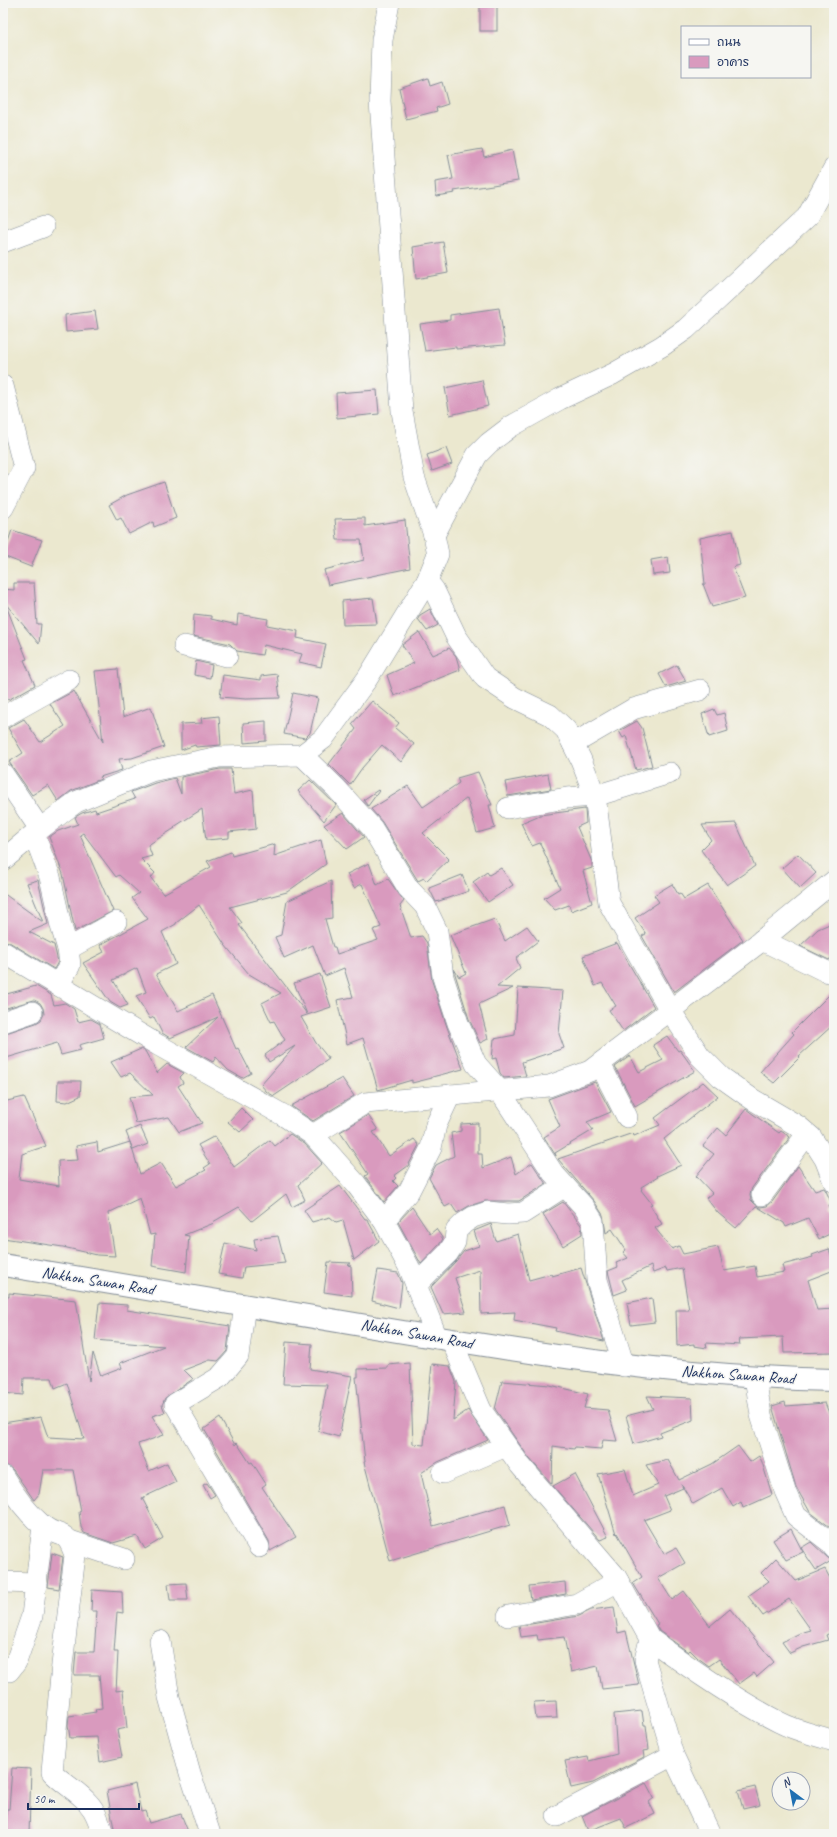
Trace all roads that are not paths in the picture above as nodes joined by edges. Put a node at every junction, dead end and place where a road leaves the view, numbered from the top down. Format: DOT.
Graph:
graph roads {
  1 [pos="389,3"];
  2 [pos="834,168"];
  3 [pos="43,227"];
  4 [pos="3,242"];
  5 [pos="3,386"];
  6 [pos="10,445"];
  7 [pos="3,508"];
  8 [pos="434,535"];
  9 [pos="427,581"];
  10 [pos="184,646"];
  11 [pos="227,656"];
  12 [pos="69,680"];
  13 [pos="700,690"];
  14 [pos="3,717"];
  15 [pos="573,744"];
  16 [pos="302,755"];
  17 [pos="670,773"];
  18 [pos="3,774"];
  19 [pos="595,796"];
  20 [pos="508,808"];
  21 [pos="36,832"];
  22 [pos="3,860"];
  23 [pos="834,881"];
  24 [pos="116,922"];
  25 [pos="762,940"];
  26 [pos="68,949"];
  27 [pos="3,952"];
  28 [pos="834,973"];
  29 [pos="58,985"];
  30 [pos="670,1010"];
  31 [pos="32,1012"];
  32 [pos="3,1022"];
  33 [pos="600,1064"];
  34 [pos="499,1090"];
  35 [pos="450,1095"];
  36 [pos="627,1117"];
  37 [pos="807,1134"];
  38 [pos="313,1135"];
  39 [pos="833,1179"];
  40 [pos="565,1186"];
  41 [pos="762,1195"];
  42 [pos="384,1221"];
  43 [pos="3,1265"];
  44 [pos="416,1285"];
  45 [pos="245,1306"];
  46 [pos="445,1339"];
  47 [pos="624,1366"];
  48 [pos="755,1378"];
  49 [pos="834,1380"];
  50 [pos="506,1446"];
  51 [pos="443,1473"];
  52 [pos="3,1476"];
  53 [pos="43,1526"];
  54 [pos="70,1541"];
  55 [pos="259,1548"];
  56 [pos="834,1548"];
  57 [pos="124,1559"];
  58 [pos="618,1581"];
  59 [pos="3,1582"];
  60 [pos="36,1583"];
  61 [pos="508,1616"];
  62 [pos="650,1639"];
  63 [pos="160,1641"];
  64 [pos="3,1671"];
  65 [pos="834,1741"];
  66 [pos="673,1755"];
  67 [pos="557,1816"];
  68 [pos="103,1834"];
  69 [pos="210,1834"];
  70 [pos="710,1834"];
  1 -- 8 [label="street"];
  2 -- 8 [label="street"];
  3 -- 4 [label="street"];
  5 -- 6 [label="street"];
  6 -- 7 [label="street"];
  8 -- 9 [label="street"];
  9 -- 15 [label="street"];
  9 -- 16 [label="street"];
  10 -- 11 [label="street"];
  12 -- 14 [label="street"];
  13 -- 15 [label="street"];
  15 -- 19 [label="street"];
  16 -- 21 [label="street"];
  16 -- 34 [label="street"];
  17 -- 19 [label="street"];
  18 -- 21 [label="street"];
  19 -- 20 [label="street"];
  19 -- 30 [label="street"];
  21 -- 22 [label="street"];
  21 -- 26 [label="street"];
  23 -- 25 [label="street"];
  24 -- 26 [label="street"];
  25 -- 28 [label="street"];
  25 -- 30 [label="street"];
  26 -- 29 [label="street"];
  27 -- 29 [label="street"];
  29 -- 38 [label="street"];
  30 -- 33 [label="street"];
  30 -- 37 [label="street"];
  31 -- 32 [label="street"];
  33 -- 34 [label="street"];
  33 -- 36 [label="street"];
  34 -- 35 [label="street"];
  34 -- 40 [label="street"];
  35 -- 38 [label="street"];
  35 -- 42 [label="street"];
  37 -- 39 [label="street"];
  37 -- 41 [label="street"];
  38 -- 42 [label="street"];
  40 -- 44 [label="street"];
  40 -- 47 [label="street"];
  42 -- 44 [label="street"];
  43 -- 45 [label="main road, Nakhon Sawan Road"];
  44 -- 46 [label="street"];
  45 -- 46 [label="main road, Nakhon Sawan Road"];
  45 -- 55 [label="street"];
  46 -- 47 [label="main road, Nakhon Sawan Road"];
  46 -- 50 [label="street"];
  47 -- 48 [label="main road, Nakhon Sawan Road"];
  48 -- 49 [label="main road, Nakhon Sawan Road"];
  48 -- 56 [label="street"];
  50 -- 51 [label="street"];
  50 -- 58 [label="street"];
  52 -- 53 [label="street"];
  53 -- 54 [label="street"];
  53 -- 60 [label="street"];
  54 -- 57 [label="street"];
  54 -- 68 [label="street"];
  58 -- 61 [label="street"];
  58 -- 62 [label="street"];
  59 -- 60 [label="street"];
  60 -- 64 [label="street"];
  62 -- 65 [label="street"];
  62 -- 66 [label="street"];
  63 -- 69 [label="street"];
  66 -- 67 [label="street"];
  66 -- 70 [label="street"];
}
